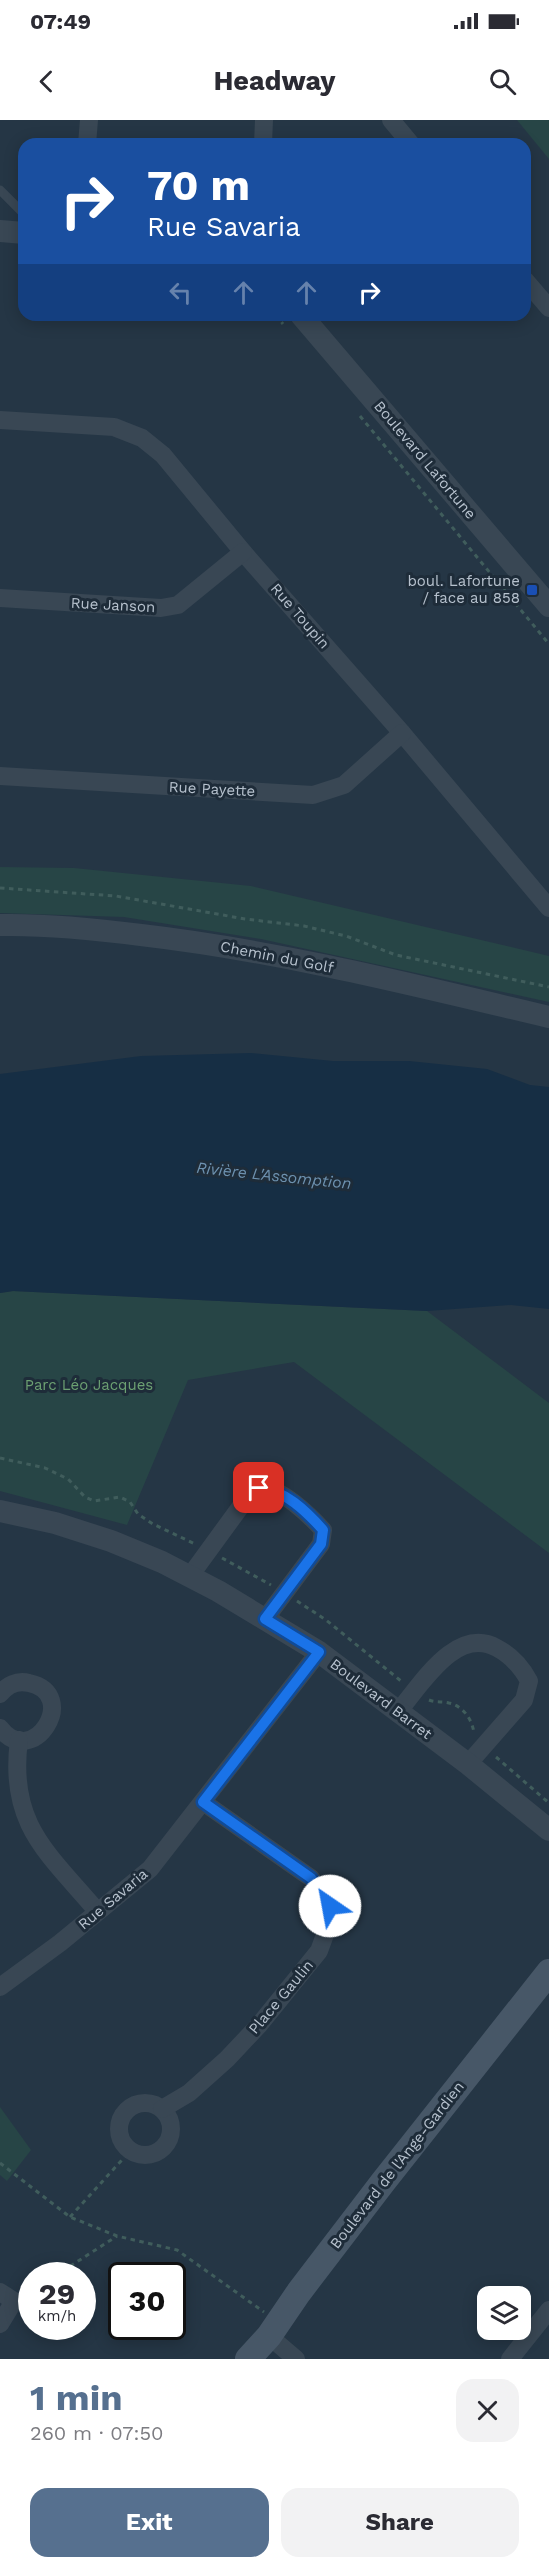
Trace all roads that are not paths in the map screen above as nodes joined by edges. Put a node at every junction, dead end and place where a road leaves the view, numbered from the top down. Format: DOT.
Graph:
graph roads {
  1 [pos="89,120"];
  2 [pos="264,120"];
  3 [pos="391,120"];
  4 [pos="88,138"];
  5 [pos="262,138"];
  6 [pos="406,138"];
  7 [pos="0,190"];
  8 [pos="18,208"];
  9 [pos="0,231"];
  10 [pos="18,232"];
  11 [pos="531,287"];
  12 [pos="549,308"];
  13 [pos="293,321"];
  14 [pos="0,420"];
  15 [pos="243,552"];
  16 [pos="0,598"];
  17 [pos="549,606"];
  18 [pos="402,733"];
  19 [pos="0,776"];
  20 [pos="549,908"];
  21 [pos="0,925"];
  22 [pos="549,1017"];
  23 [pos="0,1511"];
  24 [pos="190,1576"];
  25 [pos="265,1619"];
  26 [pos="319,1652"];
  27 [pos="0,1694"];
  28 [pos="397,1713"];
  29 [pos="0,1728"];
  30 [pos="19,1740"];
  31 [pos="468,1764"];
  32 [pos="203,1802"];
  33 [pos="549,1830"];
  34 [pos="97,1911"];
  35 [pos="549,1972"];
  36 [pos="0,1987"];
  37 [pos="162,2109"];
  38 [pos="0,2292"];
  39 [pos="549,2310"];
  40 [pos="0,2324"];
  41 [pos="273,2330"];
  42 [pos="248,2359"];
  43 [pos="296,2359"];
  44 [pos="510,2359"];
  1 -- 4 [label="street"];
  2 -- 5 [label="street"];
  3 -- 6 [label="street"];
  7 -- 8 [label="lane"];
  9 -- 10 [label="street"];
  11 -- 12 [label="street"];
  13 -- 17 [label="street, Boulevard Lafortune"];
  14 -- 15 [label="street, Rue Toupin"];
  15 -- 16 [label="street, Rue Janson"];
  15 -- 18 [label="street, Rue Toupin"];
  18 -- 19 [label="street, Rue Payette"];
  18 -- 20 [label="street, Rue Toupin"];
  21 -- 22 [label="street, Chemin du Golf"];
  23 -- 24 [label="street, Boulevard Barret"];
  24 -- 25 [label="street, Boulevard Barret"];
  24 -- 25 [label="street"];
  25 -- 26 [label="street, Boulevard Barret"];
  26 -- 28 [label="street, Boulevard Barret"];
  26 -- 32 [label="street, Rue Savaria"];
  27 -- 30 [label="street"];
  28 -- 31 [label="street, Boulevard Barret"];
  28 -- 31 [label="street"];
  29 -- 30 [label="street"];
  30 -- 34 [label="street"];
  31 -- 33 [label="street, Boulevard Barret"];
  32 -- 34 [label="street, Rue Savaria"];
  32 -- 37 [label="street, Place Gaulin"];
  34 -- 36 [label="street, Rue Savaria"];
  35 -- 41 [label="main road, Boulevard de l'Ange-Gardien"];
  37 -- 37 [label="street"];
  38 -- 40 [label="street"];
  39 -- 44 [label="street"];
  41 -- 42 [label="main road, Boulevard de l'Ange-Gardien"];
  41 -- 43 [label="street"];
}
